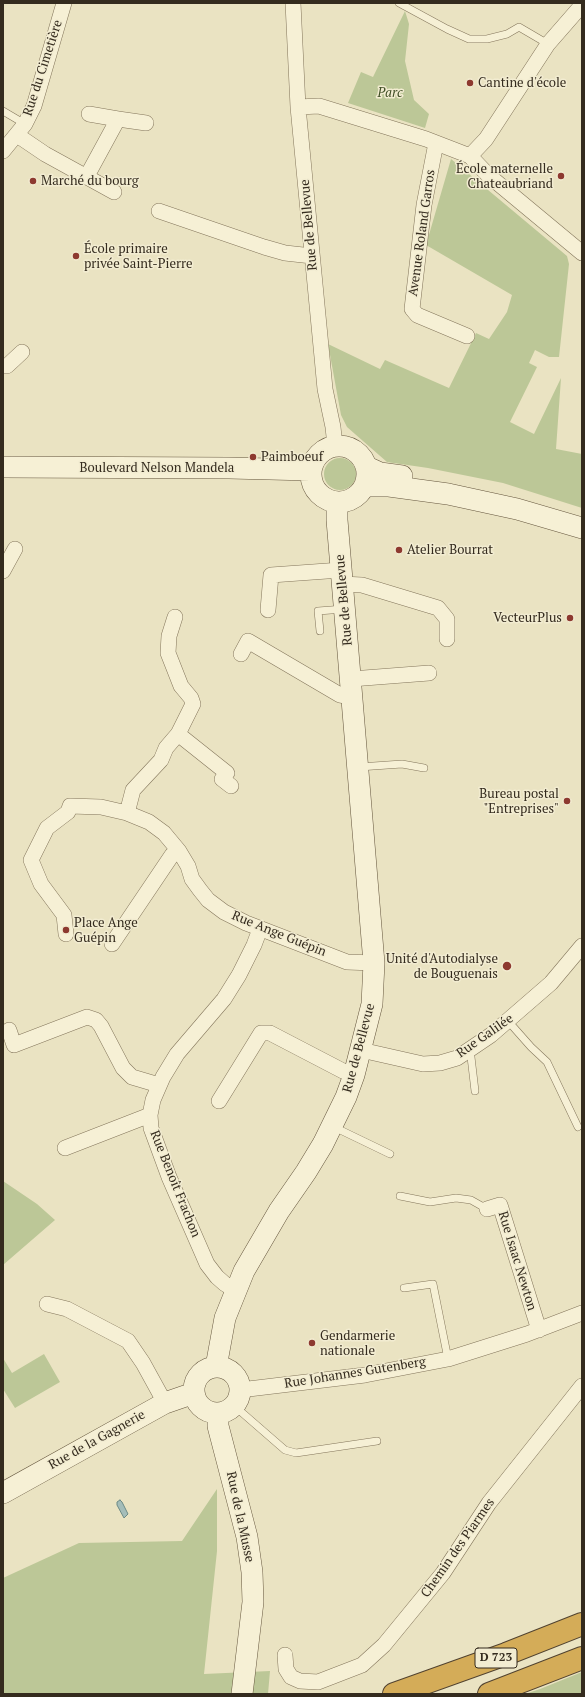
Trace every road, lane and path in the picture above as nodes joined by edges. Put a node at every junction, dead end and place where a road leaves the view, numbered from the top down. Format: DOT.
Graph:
graph roads {
  1 [pos="64,3"];
  2 [pos="293,3"];
  3 [pos="399,3"];
  4 [pos="582,5"];
  5 [pos="548,44"];
  6 [pos="298,107"];
  7 [pos="3,111"];
  8 [pos="89,114"];
  9 [pos="118,119"];
  10 [pos="146,122"];
  11 [pos="21,129"];
  12 [pos="436,143"];
  13 [pos="3,151"];
  14 [pos="470,156"];
  15 [pos="87,176"];
  16 [pos="114,192"];
  17 [pos="158,211"];
  18 [pos="582,253"];
  19 [pos="312,256"];
  20 [pos="467,336"];
  21 [pos="22,352"];
  22 [pos="3,366"];
  23 [pos="335,446"];
  24 [pos="3,467"];
  25 [pos="3,475"];
  26 [pos="308,475"];
  27 [pos="260,477"];
  28 [pos="366,477"];
  29 [pos="337,502"];
  30 [pos="582,517"];
  31 [pos="582,528"];
  32 [pos="342,576"];
  33 [pos="344,609"];
  34 [pos="268,610"];
  35 [pos="175,617"];
  36 [pos="320,631"];
  37 [pos="447,639"];
  38 [pos="241,654"];
  39 [pos="429,673"];
  40 [pos="352,688"];
  41 [pos="178,734"];
  42 [pos="356,767"];
  43 [pos="424,768"];
  44 [pos="231,786"];
  45 [pos="127,813"];
  46 [pos="179,851"];
  47 [pos="260,929"];
  48 [pos="66,934"];
  49 [pos="112,944"];
  50 [pos="582,946"];
  51 [pos="374,963"];
  52 [pos="508,1021"];
  53 [pos="9,1030"];
  54 [pos="360,1050"];
  55 [pos="468,1051"];
  56 [pos="354,1074"];
  57 [pos="159,1085"];
  58 [pos="475,1091"];
  59 [pos="219,1101"];
  60 [pos="150,1115"];
  61 [pos="332,1126"];
  62 [pos="578,1127"];
  63 [pos="65,1148"];
  64 [pos="390,1154"];
  65 [pos="400,1196"];
  66 [pos="487,1209"];
  67 [pos="404,1288"];
  68 [pos="235,1290"];
  69 [pos="48,1304"];
  70 [pos="582,1313"];
  71 [pos="539,1330"];
  72 [pos="448,1358"];
  73 [pos="216,1367"];
  74 [pos="582,1386"];
  75 [pos="194,1393"];
  76 [pos="165,1403"];
  77 [pos="230,1403"];
  78 [pos="377,1441"];
  79 [pos="3,1493"];
  80 [pos="582,1624"];
  81 [pos="285,1655"];
  82 [pos="582,1658"];
  83 [pos="242,1694"];
  84 [pos="394,1694"];
  85 [pos="489,1694"];
  1 -- 11 [label="street, Rue du Cimetière"];
  2 -- 6 [label="street, Rue de Bellevue"];
  3 -- 5 [label="lane"];
  4 -- 5 [label="street"];
  5 -- 14 [label="street"];
  6 -- 12 [label="street"];
  6 -- 19 [label="street, Rue de Bellevue"];
  7 -- 11 [label="lane"];
  8 -- 9 [label="street"];
  9 -- 10 [label="street"];
  9 -- 15 [label="street"];
  11 -- 13 [label="street, Rue du Cimetière"];
  11 -- 15 [label="street"];
  12 -- 14 [label="street"];
  12 -- 20 [label="street, Avenue Roland Garros"];
  14 -- 18 [label="street"];
  15 -- 16 [label="street"];
  17 -- 19 [label="street"];
  19 -- 23 [label="street, Rue de Bellevue"];
  21 -- 22 [label="street"];
  23 -- 26 [label="street"];
  23 -- 28 [label="street"];
  24 -- 26 [label="street, Boulevard Nelson Mandela"];
  25 -- 27 [label="lane"];
  26 -- 29 [label="street"];
  28 -- 29 [label="street"];
  28 -- 30 [label="street"];
  28 -- 31 [label="street"];
  29 -- 32 [label="street, Rue de Bellevue"];
  32 -- 33 [label="street, Rue de Bellevue"];
  32 -- 34 [label="street"];
  32 -- 37 [label="street"];
  33 -- 36 [label="lane"];
  33 -- 40 [label="street, Rue de Bellevue"];
  35 -- 41 [label="street"];
  38 -- 40 [label="street"];
  39 -- 40 [label="street"];
  40 -- 42 [label="street, Rue de Bellevue"];
  41 -- 44 [label="street"];
  41 -- 45 [label="street"];
  42 -- 43 [label="lane"];
  42 -- 51 [label="street, Rue de Bellevue"];
  45 -- 46 [label="street, Rue Ange Guépin"];
  45 -- 48 [label="street, Rue Ange Guépin"];
  46 -- 47 [label="street, Rue Ange Guépin"];
  46 -- 49 [label="street"];
  47 -- 51 [label="street, Rue Ange Guépin"];
  47 -- 57 [label="street, Rue Benoît Frachon"];
  50 -- 52 [label="street, Rue Galilée"];
  51 -- 54 [label="street, Rue de Bellevue"];
  52 -- 55 [label="street, Rue Galilée"];
  52 -- 62 [label="lane"];
  53 -- 57 [label="street"];
  54 -- 55 [label="street, Rue Galilée"];
  54 -- 56 [label="street, Rue de Bellevue"];
  55 -- 58 [label="lane"];
  56 -- 59 [label="street"];
  56 -- 61 [label="street, Rue de Bellevue"];
  57 -- 60 [label="street, Rue Benoît Frachon"];
  60 -- 63 [label="street"];
  60 -- 68 [label="street, Rue Benoît Frachon"];
  61 -- 64 [label="lane"];
  61 -- 68 [label="street, Rue de Bellevue"];
  65 -- 66 [label="lane"];
  66 -- 71 [label="street, Rue Isaac Newton"];
  67 -- 72 [label="lane"];
  68 -- 73 [label="street, Rue de Bellevue"];
  69 -- 76 [label="street"];
  70 -- 71 [label="street, Rue Johannes Gutenberg"];
  71 -- 72 [label="street, Rue Johannes Gutenberg"];
  72 -- 77 [label="street, Rue Johannes Gutenberg"];
  73 -- 75 [label="street"];
  73 -- 77 [label="street"];
  74 -- 81 [label="street, Chemin des Piarmes"];
  75 -- 76 [label="street, Rue de la Gagnerie"];
  75 -- 77 [label="street"];
  76 -- 79 [label="street, Rue de la Gagnerie"];
  77 -- 78 [label="lane"];
  77 -- 83 [label="street, Rue de la Musse"];
  80 -- 84 [label="highway, D 723"];
  82 -- 85 [label="highway, D 723"];
}
